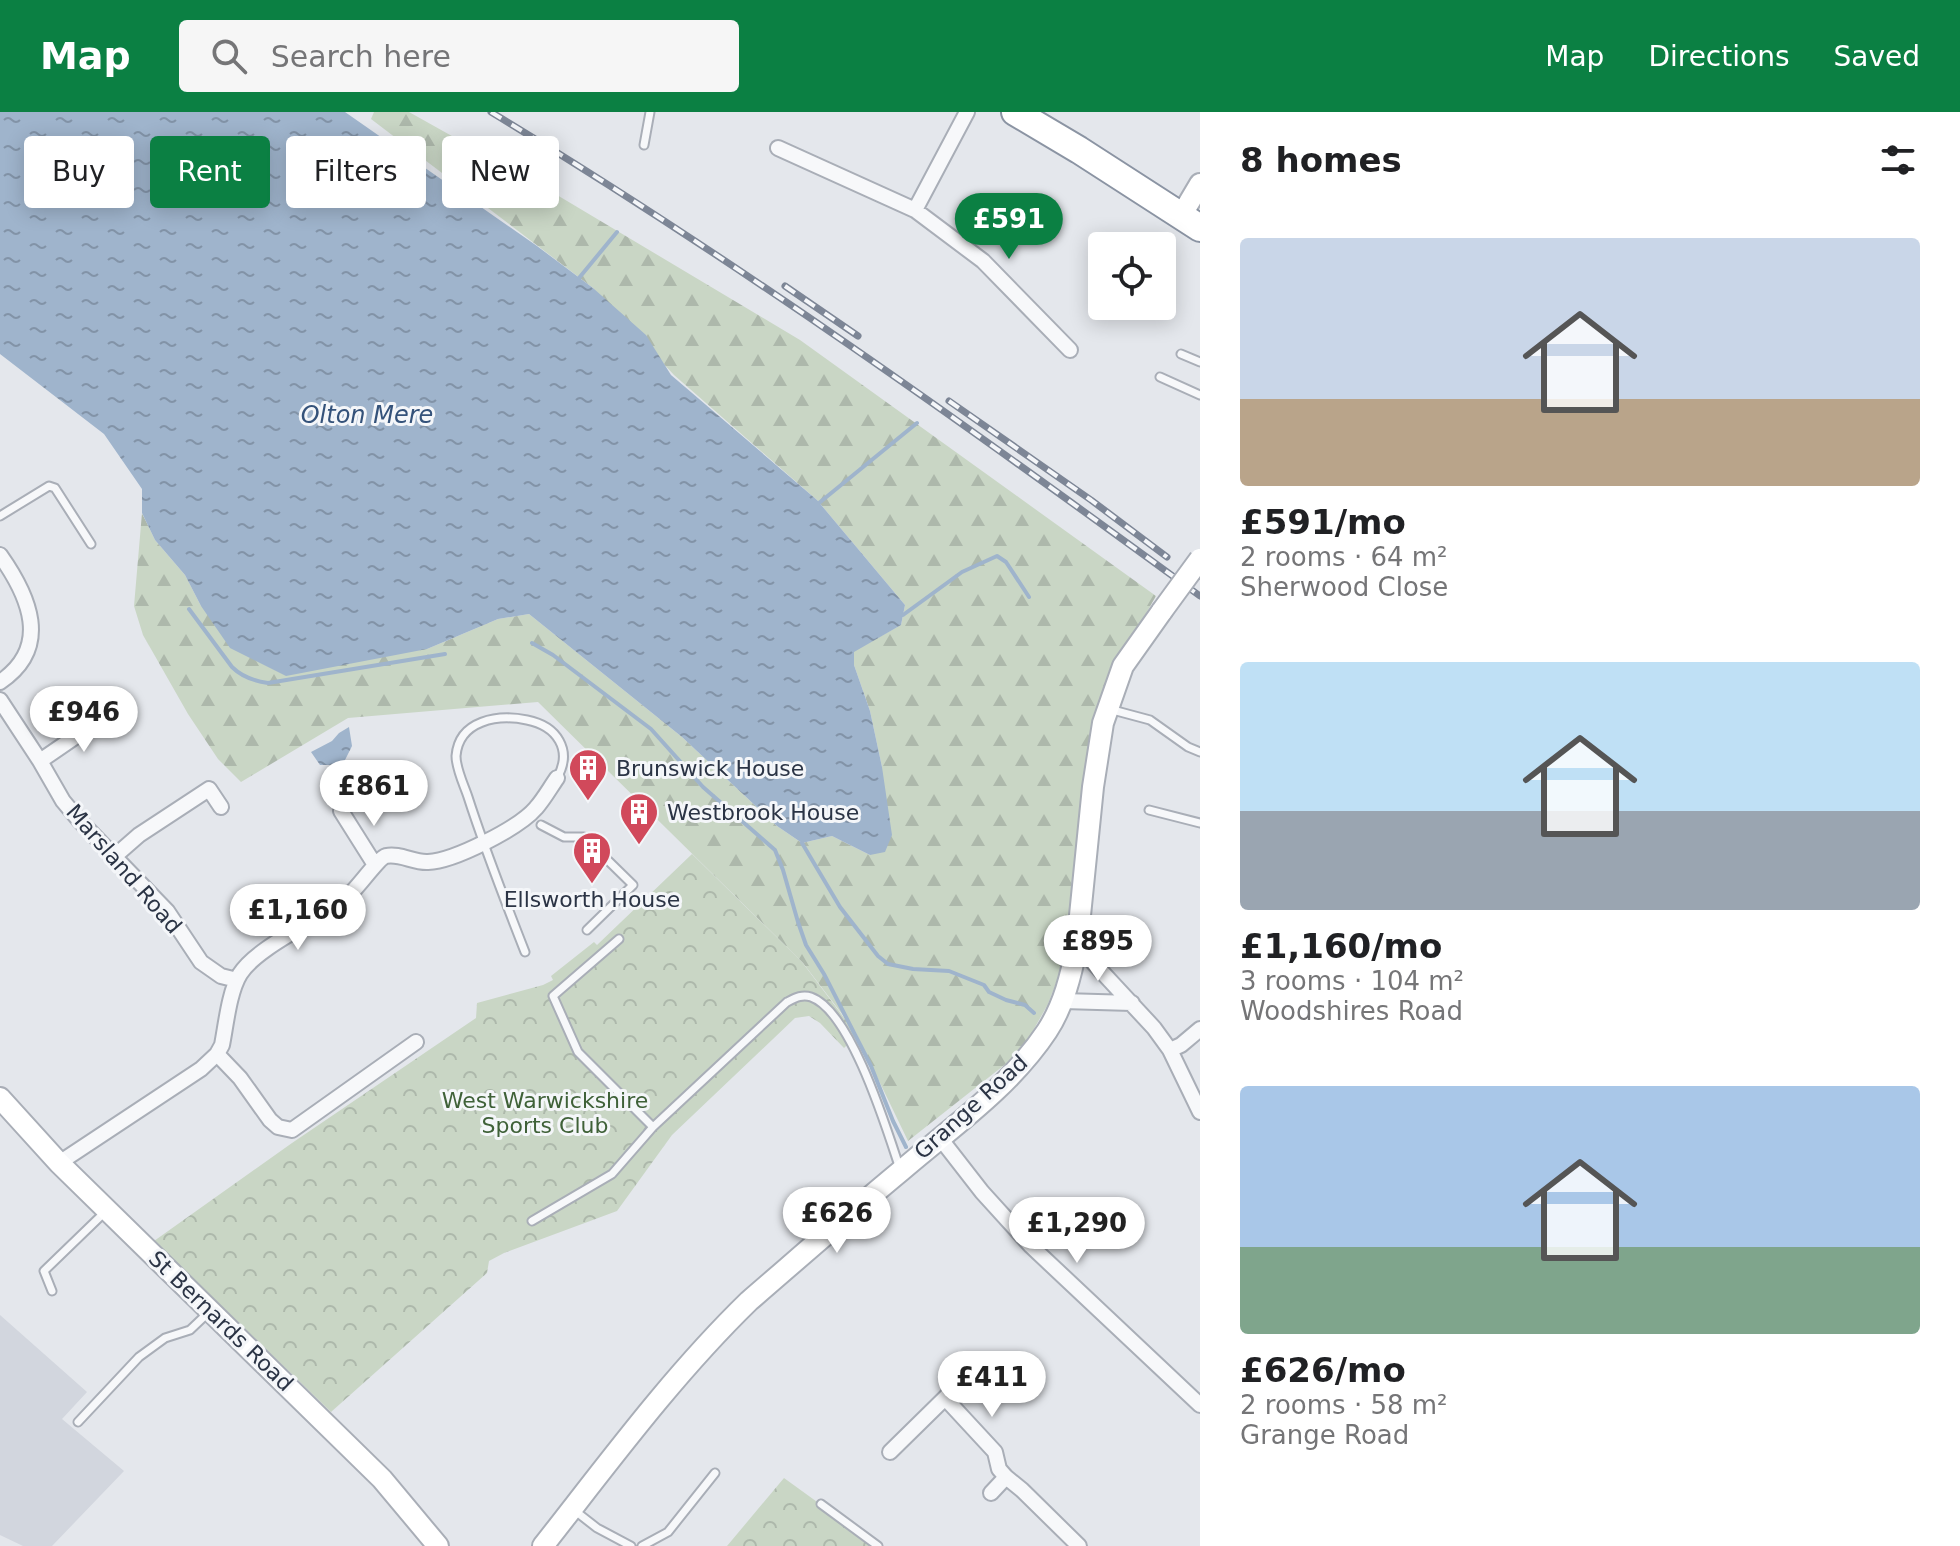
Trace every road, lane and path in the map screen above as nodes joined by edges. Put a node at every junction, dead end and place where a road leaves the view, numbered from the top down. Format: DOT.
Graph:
graph roads {
  1 [pos="650,112"];
  2 [pos="967,112"];
  3 [pos="1015,112"];
  4 [pos="644,145"];
  5 [pos="778,148"];
  6 [pos="1199,189"];
  7 [pos="915,210"];
  8 [pos="1191,222"];
  9 [pos="1070,350"];
  10 [pos="1181,354"];
  11 [pos="1200,362"];
  12 [pos="1160,377"];
  13 [pos="1200,395"];
  14 [pos="0,516"];
  15 [pos="91,544"];
  16 [pos="0,555"];
  17 [pos="1200,559"];
  18 [pos="0,682"];
  19 [pos="0,700"];
  20 [pos="1107,709"];
  21 [pos="107,715"];
  22 [pos="1200,752"];
  23 [pos="40,761"];
  24 [pos="557,778"];
  25 [pos="221,807"];
  26 [pos="1149,810"];
  27 [pos="341,811"];
  28 [pos="529,815"];
  29 [pos="1200,823"];
  30 [pos="541,825"];
  31 [pos="483,844"];
  32 [pos="115,856"];
  33 [pos="375,865"];
  34 [pos="587,930"];
  35 [pos="619,939"];
  36 [pos="1077,945"];
  37 [pos="525,952"];
  38 [pos="237,980"];
  39 [pos="1063,1001"];
  40 [pos="1132,1003"];
  41 [pos="1200,1029"];
  42 [pos="416,1042"];
  43 [pos="1170,1050"];
  44 [pos="217,1054"];
  45 [pos="0,1098"];
  46 [pos="1200,1112"];
  47 [pos="653,1127"];
  48 [pos="940,1138"];
  49 [pos="59,1163"];
  50 [pos="900,1171"];
  51 [pos="107,1210"];
  52 [pos="532,1221"];
  53 [pos="52,1291"];
  54 [pos="211,1311"];
  55 [pos="960,1382"];
  56 [pos="945,1398"];
  57 [pos="1200,1405"];
  58 [pos="78,1422"];
  59 [pos="890,1452"];
  60 [pos="715,1473"];
  61 [pos="1006,1477"];
  62 [pos="991,1493"];
  63 [pos="821,1504"];
  64 [pos="572,1509"];
  65 [pos="438,1546"];
  66 [pos="543,1546"];
  67 [pos="631,1546"];
  68 [pos="642,1546"];
  69 [pos="878,1546"];
  70 [pos="1079,1546"];
  1 -- 4 [label="lane"];
  2 -- 7 [label="street"];
  3 -- 8 [label="highway"];
  5 -- 7 [label="street"];
  6 -- 8 [label="street"];
  7 -- 9 [label="street"];
  10 -- 11 [label="lane"];
  12 -- 13 [label="lane"];
  14 -- 15 [label="lane"];
  16 -- 18 [label="street"];
  17 -- 20 [label="street, Grange Road, bridge"];
  19 -- 23 [label="street, Marsland Road"];
  20 -- 22 [label="lane"];
  20 -- 36 [label="street, Grange Road"];
  21 -- 23 [label="street"];
  23 -- 32 [label="street, Marsland Road"];
  24 -- 28 [label="street"];
  24 -- 31 [label="lane"];
  25 -- 32 [label="street"];
  26 -- 29 [label="lane"];
  27 -- 33 [label="street"];
  28 -- 30 [label="street"];
  28 -- 31 [label="street"];
  30 -- 34 [label="lane"];
  31 -- 33 [label="street"];
  31 -- 37 [label="lane"];
  32 -- 38 [label="street, Marsland Road"];
  33 -- 38 [label="street"];
  35 -- 47 [label="lane"];
  36 -- 39 [label="street, Grange Road"];
  36 -- 40 [label="street"];
  38 -- 44 [label="street"];
  39 -- 40 [label="street"];
  39 -- 48 [label="street, Grange Road"];
  40 -- 43 [label="street"];
  41 -- 43 [label="street"];
  42 -- 44 [label="street"];
  43 -- 46 [label="street"];
  44 -- 49 [label="street"];
  45 -- 49 [label="street, St Bernards Road"];
  47 -- 50 [label="lane"];
  47 -- 52 [label="lane"];
  48 -- 50 [label="street, Grange Road"];
  48 -- 57 [label="street"];
  49 -- 51 [label="street, St Bernards Road"];
  50 -- 64 [label="street, Grange Road"];
  51 -- 53 [label="lane"];
  51 -- 54 [label="street, St Bernards Road"];
  54 -- 58 [label="lane"];
  54 -- 65 [label="street, St Bernards Road"];
  55 -- 56 [label="street"];
  56 -- 59 [label="street"];
  56 -- 61 [label="street"];
  60 -- 68 [label="lane"];
  61 -- 62 [label="street"];
  61 -- 70 [label="street"];
  63 -- 69 [label="lane"];
  64 -- 66 [label="street, Grange Road"];
  64 -- 67 [label="lane"];
}
